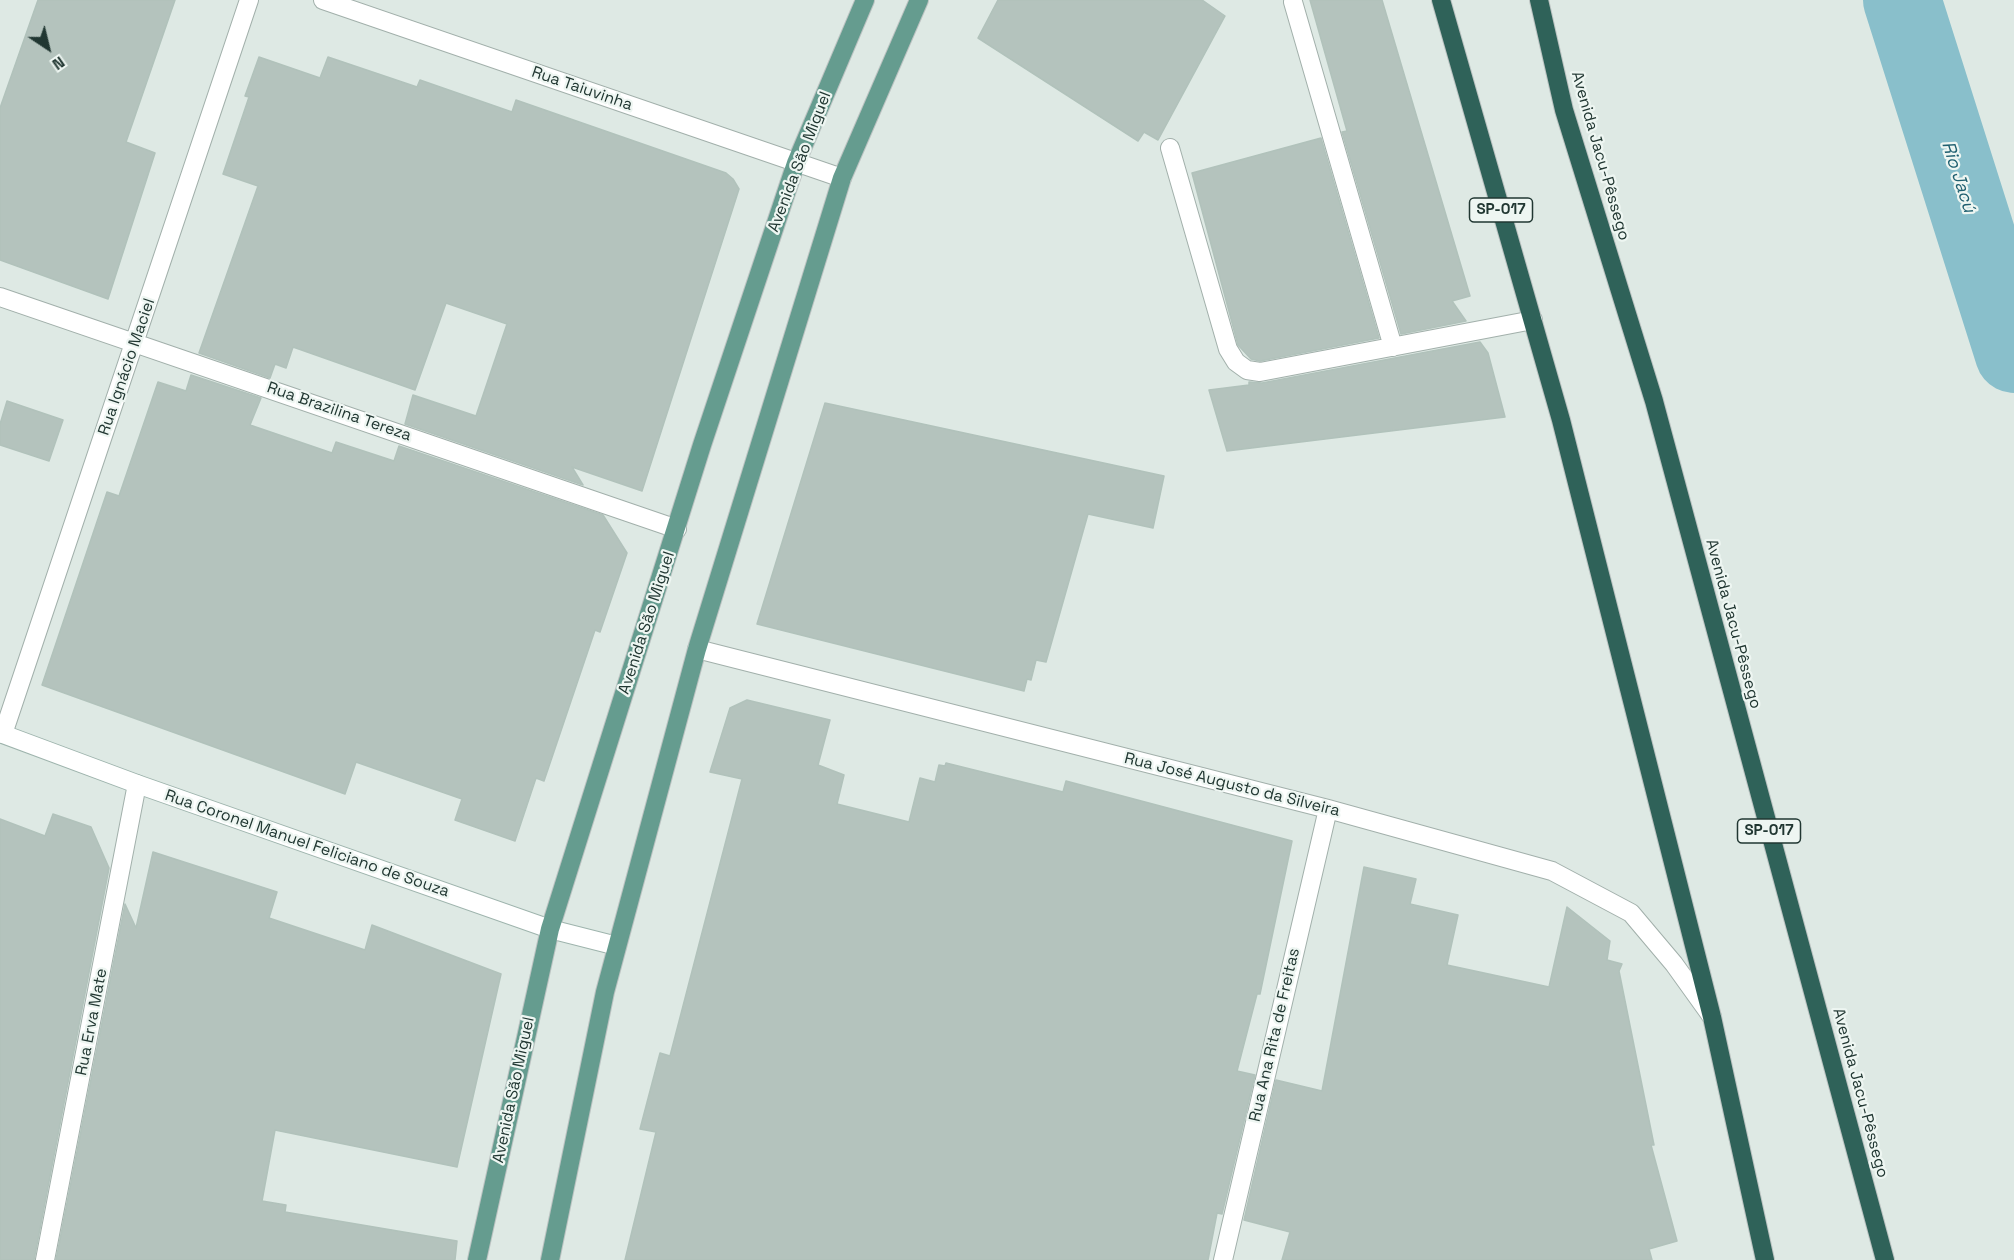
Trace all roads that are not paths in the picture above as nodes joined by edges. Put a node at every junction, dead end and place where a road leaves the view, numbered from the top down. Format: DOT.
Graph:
graph roads {
  1 [pos="249,0"];
  2 [pos="323,0"];
  3 [pos="865,0"];
  4 [pos="919,0"];
  5 [pos="1442,0"];
  6 [pos="1539,0"];
  7 [pos="1293,2"];
  8 [pos="1170,148"];
  9 [pos="796,163"];
  10 [pos="842,177"];
  11 [pos="0,297"];
  12 [pos="1533,320"];
  13 [pos="136,342"];
  14 [pos="1393,347"];
  15 [pos="677,529"];
  16 [pos="697,649"];
  17 [pos="1,733"];
  18 [pos="137,784"];
  19 [pos="1328,809"];
  20 [pos="550,929"];
  21 [pos="617,946"];
  22 [pos="1712,1017"];
  23 [pos="45,1260"];
  24 [pos="477,1260"];
  25 [pos="550,1260"];
  26 [pos="1223,1260"];
  27 [pos="1765,1260"];
  28 [pos="1885,1260"];
  1 -- 13 [label="street, Rua Ignácio Maciel"];
  2 -- 9 [label="street, Rua Taiuvinha"];
  3 -- 9 [label="main road, Avenida São Miguel"];
  4 -- 10 [label="main road"];
  5 -- 12 [label="highway, SP-017"];
  6 -- 28 [label="highway, Avenida Jacu-Pêssego / SP-017"];
  7 -- 14 [label="street"];
  8 -- 14 [label="street"];
  9 -- 10 [label="street, Rua Taiuvinha"];
  9 -- 15 [label="main road, Avenida São Miguel"];
  10 -- 16 [label="main road"];
  11 -- 13 [label="street, Rua Brazilina Tereza"];
  12 -- 14 [label="street"];
  12 -- 22 [label="highway, SP-017"];
  13 -- 15 [label="street, Rua Brazilina Tereza"];
  13 -- 17 [label="street, Rua Ignácio Maciel"];
  15 -- 20 [label="main road, Avenida São Miguel"];
  16 -- 19 [label="street, Rua José Augusto da Silveira"];
  16 -- 21 [label="main road"];
  17 -- 18 [label="street, Rua Coronel Manuel Feliciano de Souza"];
  18 -- 20 [label="street, Rua Coronel Manuel Feliciano de Souza"];
  18 -- 23 [label="street, Rua Erva Mate"];
  19 -- 22 [label="street, Rua José Augusto da Silveira"];
  19 -- 26 [label="street, Rua Ana Rita de Freitas"];
  20 -- 21 [label="street, Rua Coronel Manuel Feliciano de Souza"];
  20 -- 24 [label="main road, Avenida São Miguel"];
  21 -- 25 [label="main road"];
  22 -- 27 [label="highway, SP-017"];
}
